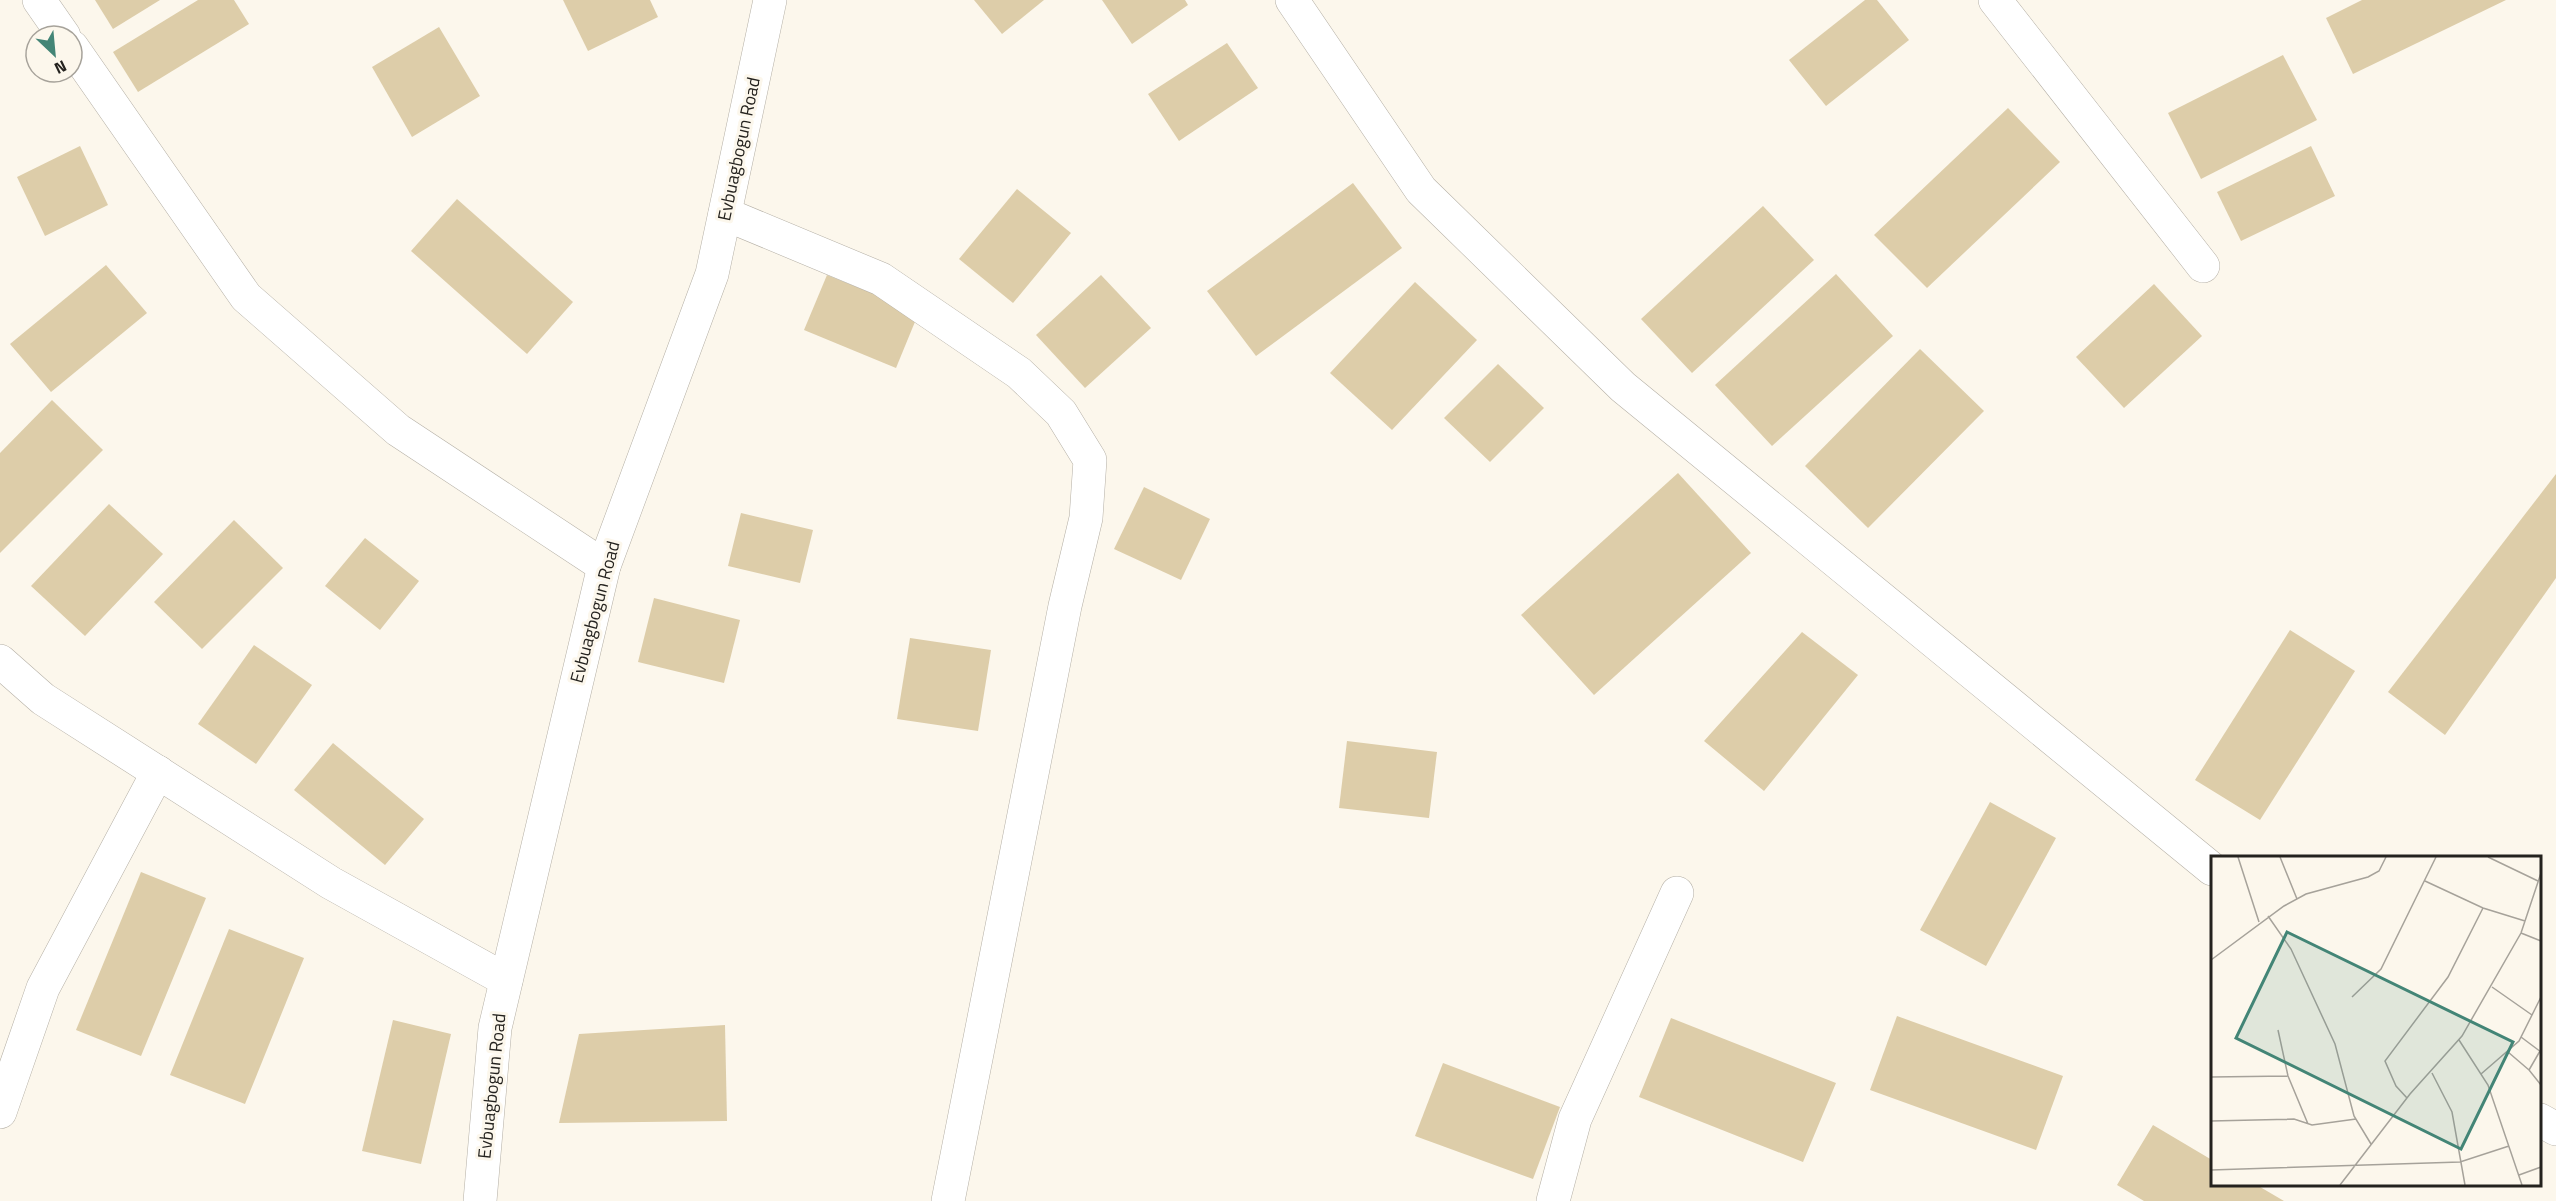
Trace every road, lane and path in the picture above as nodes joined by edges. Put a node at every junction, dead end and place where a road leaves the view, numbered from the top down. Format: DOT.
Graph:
graph roads {
  1 [pos="39,0"];
  2 [pos="770,0"];
  3 [pos="1292,0"];
  4 [pos="1995,0"];
  5 [pos="56,24"];
  6 [pos="84,64"];
  7 [pos="725,214"];
  8 [pos="2203,266"];
  9 [pos="604,566"];
  10 [pos="0,662"];
  11 [pos="158,772"];
  12 [pos="2211,868"];
  13 [pos="1677,892"];
  14 [pos="506,980"];
  15 [pos="3,1096"];
  16 [pos="2541,1121"];
  17 [pos="2556,1129"];
  18 [pos="480,1201"];
  19 [pos="948,1201"];
  20 [pos="1553,1201"];
  1 -- 5 [label="street"];
  2 -- 7 [label="street, Evbuagbogun Road"];
  3 -- 12 [label="street"];
  4 -- 8 [label="street"];
  6 -- 9 [label="street"];
  7 -- 9 [label="street, Evbuagbogun Road"];
  7 -- 19 [label="street"];
  9 -- 14 [label="street, Evbuagbogun Road"];
  10 -- 11 [label="street"];
  11 -- 14 [label="street"];
  11 -- 15 [label="street"];
  13 -- 20 [label="street"];
  14 -- 18 [label="street, Evbuagbogun Road"];
  16 -- 17 [label="street"];
}
